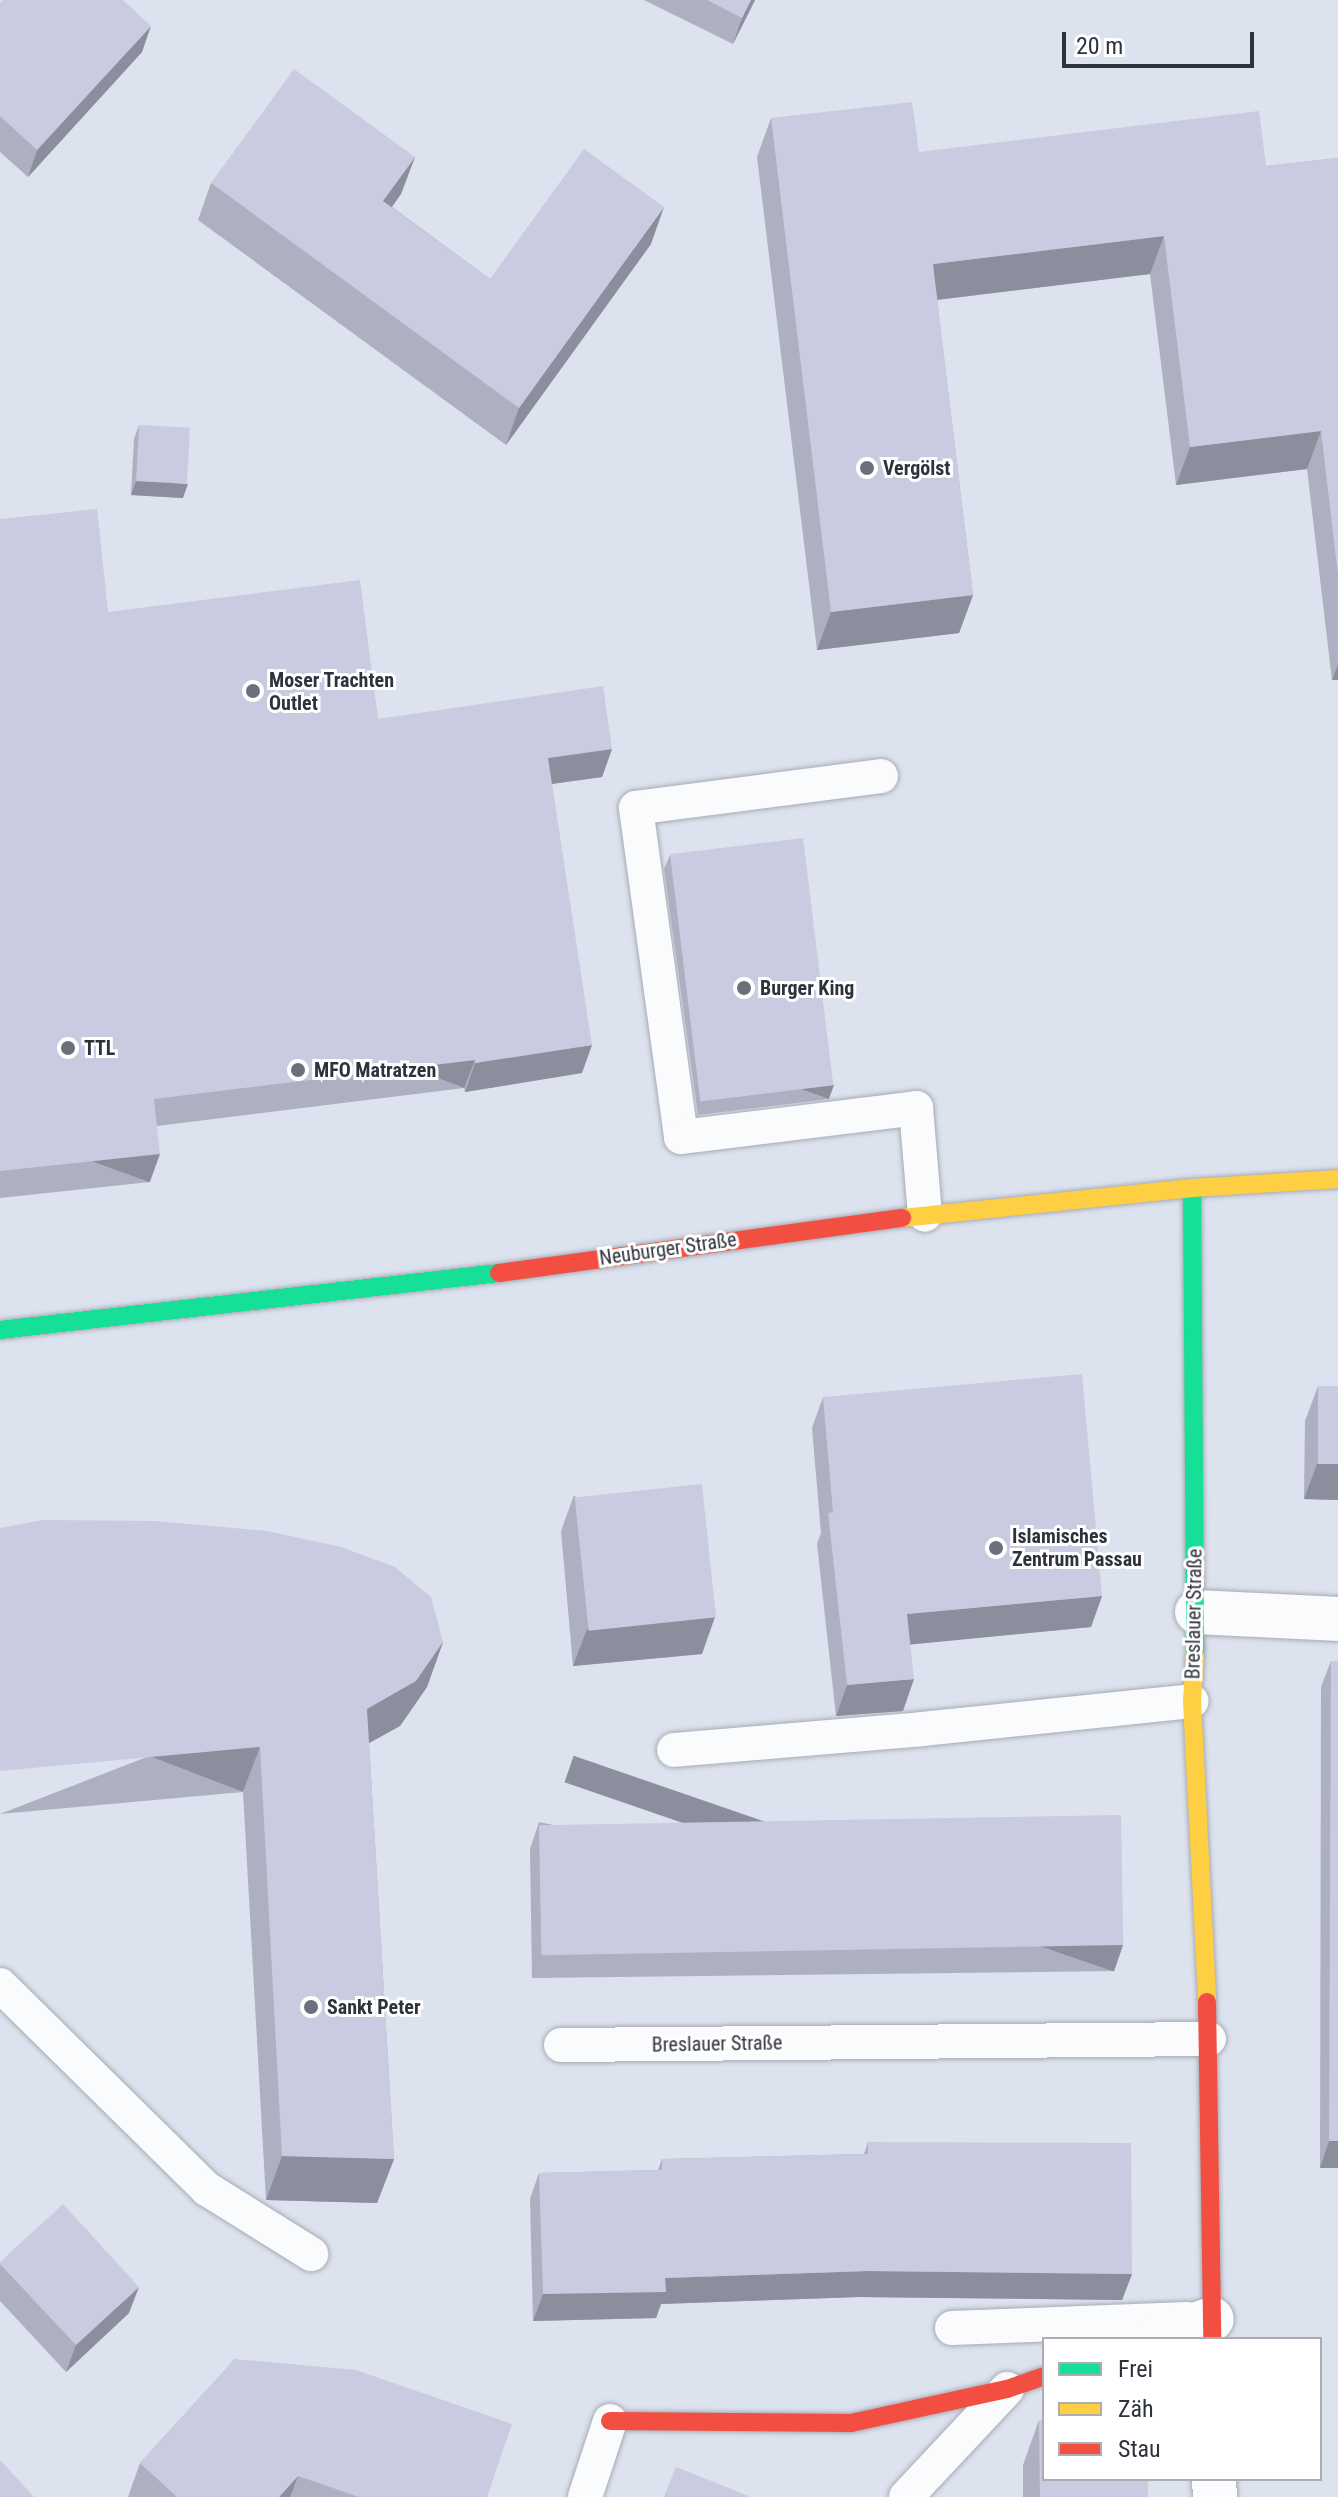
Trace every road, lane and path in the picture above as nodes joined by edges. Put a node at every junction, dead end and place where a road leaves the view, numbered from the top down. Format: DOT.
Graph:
graph roads {
  1 [pos="881,776"];
  2 [pos="1338,1179"];
  3 [pos="1192,1188"];
  4 [pos="925,1215"];
  5 [pos="0,1330"];
  6 [pos="1197,1612"];
  7 [pos="1338,1619"];
  8 [pos="1192,1701"];
  9 [pos="674,1750"];
  10 [pos="0,1985"];
  11 [pos="1209,2039"];
  12 [pos="561,2045"];
  13 [pos="311,2254"];
  14 [pos="952,2328"];
  15 [pos="1212,2329"];
  16 [pos="1164,2337"];
  17 [pos="1042,2377"];
  18 [pos="1007,2389"];
  19 [pos="610,2421"];
  20 [pos="585,2497"];
  21 [pos="906,2497"];
  1 -- 4 [label="lane"];
  2 -- 3 [label="street, Neuburger Straße"];
  3 -- 4 [label="street, Neuburger Straße"];
  3 -- 6 [label="street, Breslauer Straße"];
  4 -- 5 [label="street, Neuburger Straße"];
  6 -- 7 [label="street"];
  6 -- 8 [label="street, Breslauer Straße"];
  8 -- 9 [label="lane"];
  8 -- 11 [label="street, Breslauer Straße"];
  10 -- 13 [label="lane"];
  11 -- 12 [label="lane, Breslauer Straße"];
  11 -- 15 [label="street, Breslauer Straße"];
  14 -- 15 [label="lane"];
  15 -- 16 [label="street"];
  17 -- 18 [label="street"];
  18 -- 19 [label="street"];
  18 -- 21 [label="lane"];
  19 -- 20 [label="lane"];
}
